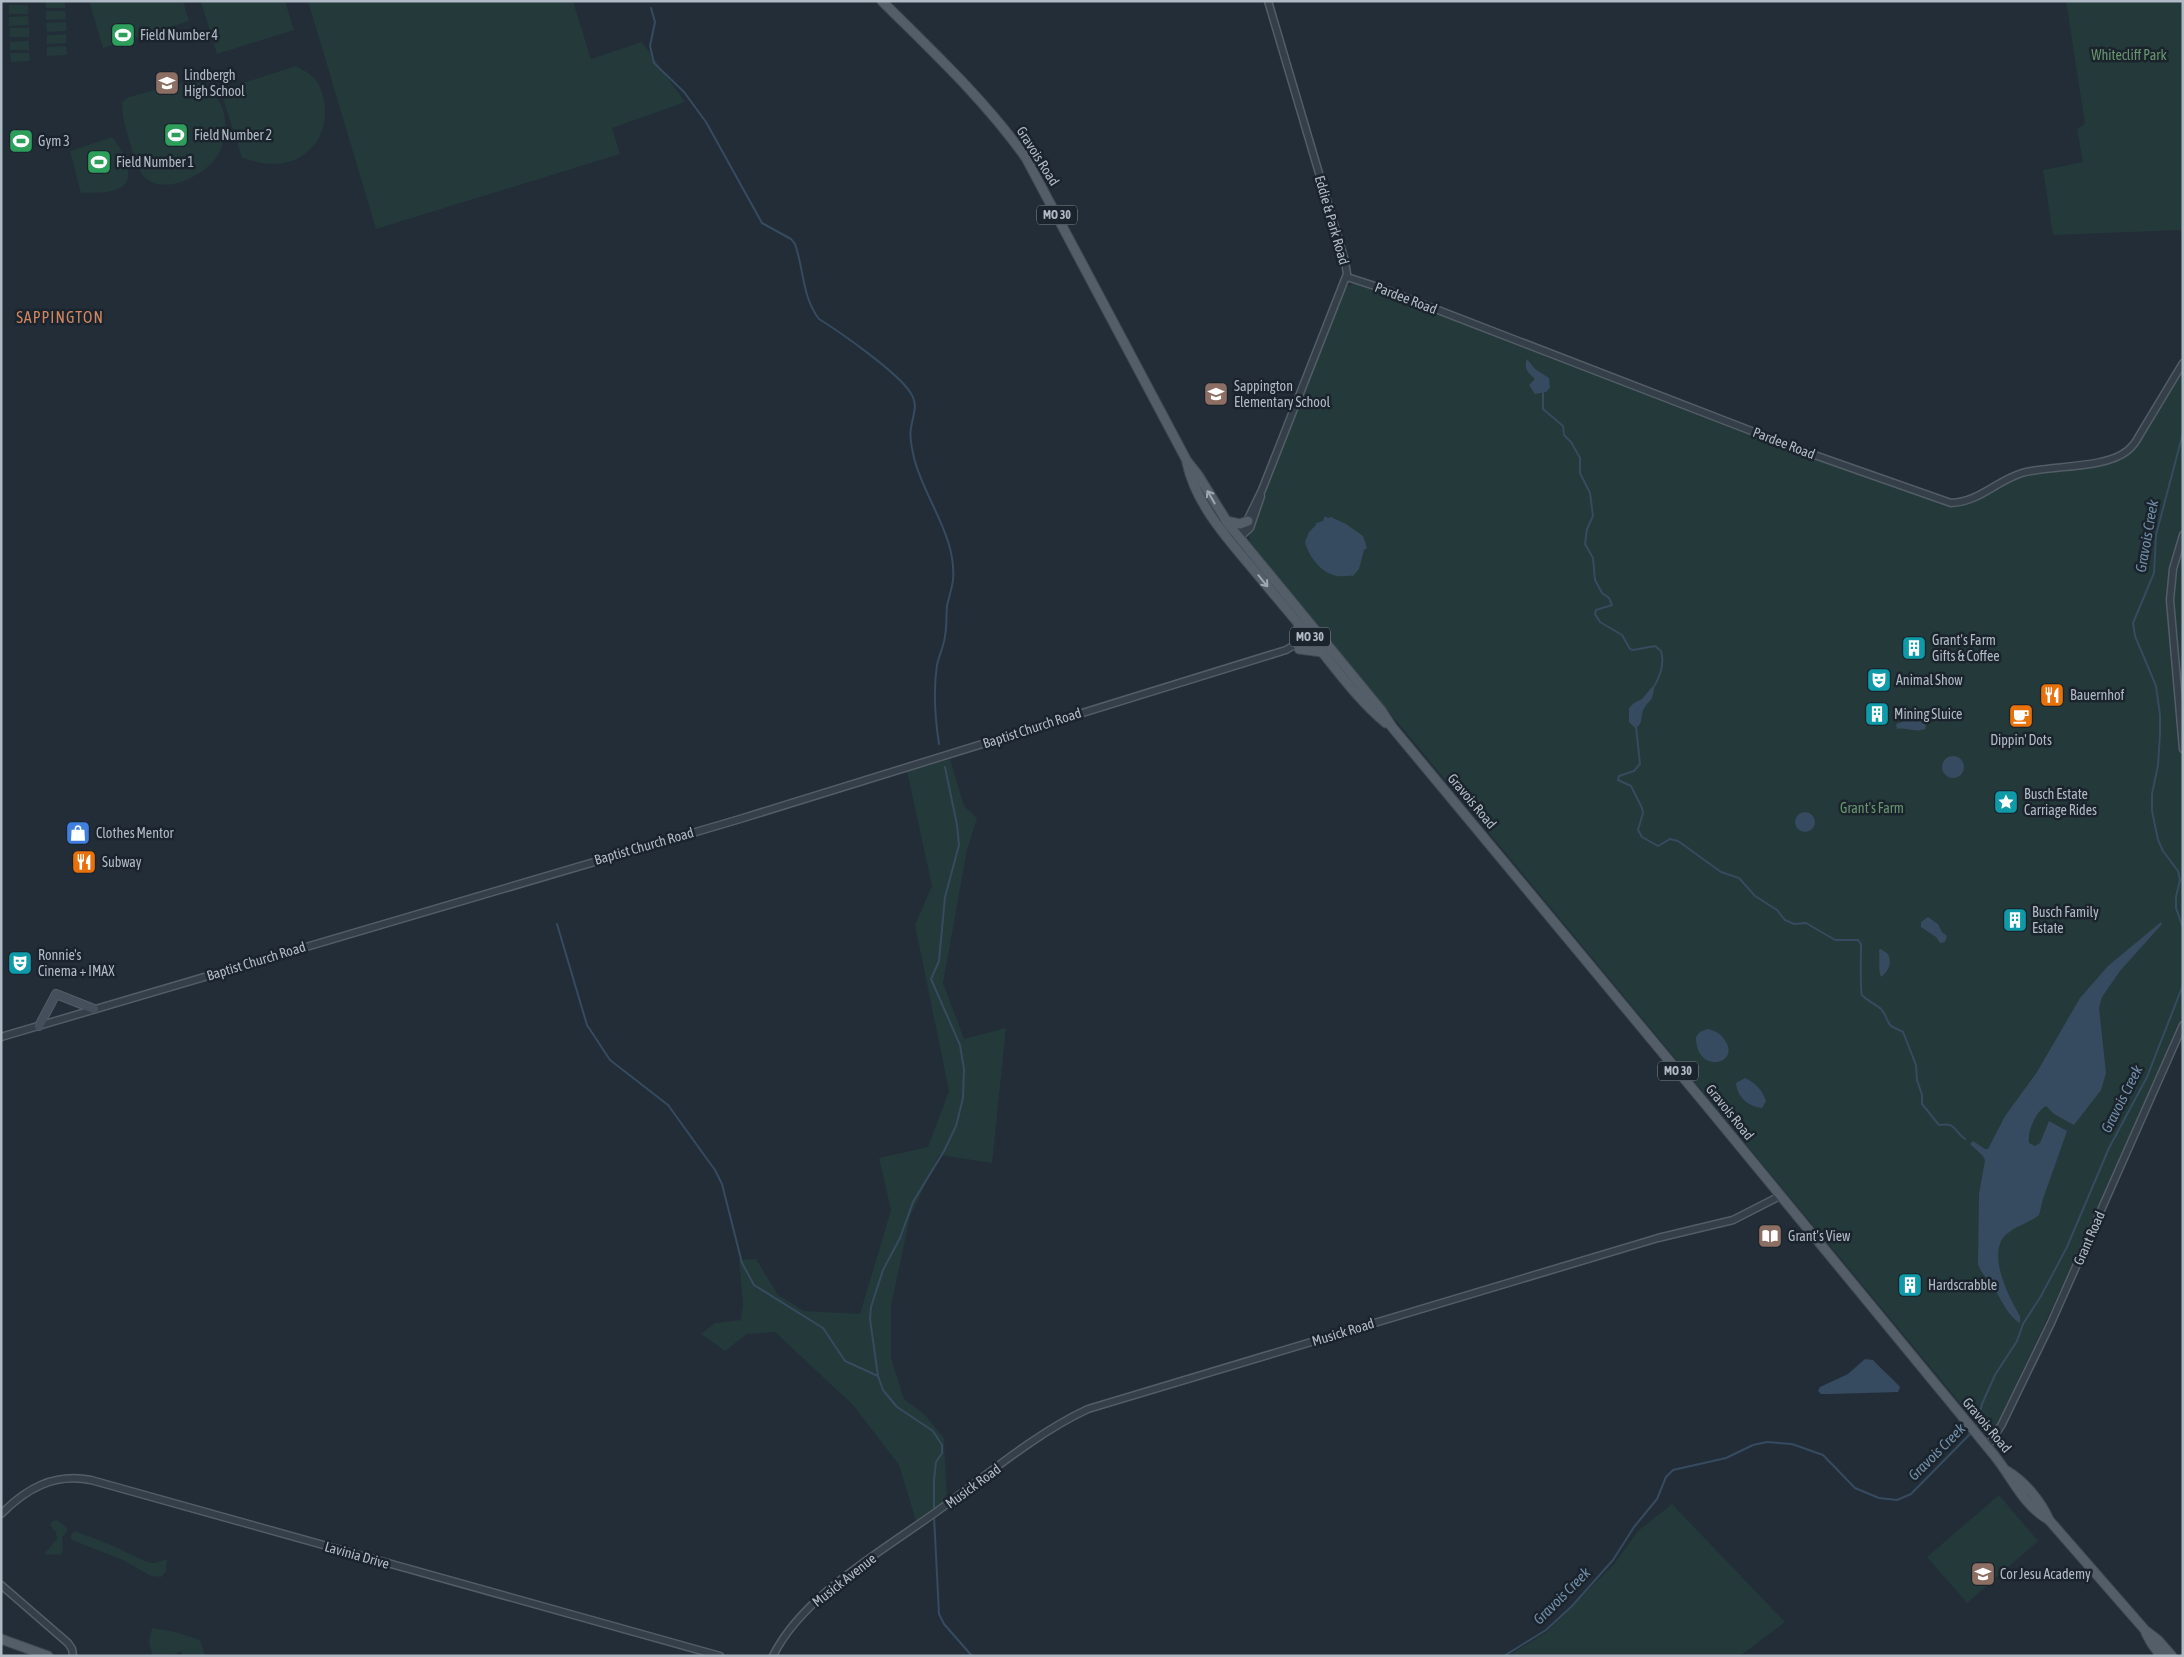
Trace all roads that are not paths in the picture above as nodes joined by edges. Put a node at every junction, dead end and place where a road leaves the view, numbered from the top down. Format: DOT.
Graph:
graph roads {
  1 [pos="882,1"];
  2 [pos="1268,1"];
  3 [pos="1346,277"];
  4 [pos="2183,363"];
  5 [pos="1187,461"];
  6 [pos="1262,490"];
  7 [pos="1226,521"];
  8 [pos="1248,521"];
  9 [pos="2183,536"];
  10 [pos="1234,539"];
  11 [pos="1298,624"];
  12 [pos="1314,636"];
  13 [pos="1298,646"];
  14 [pos="1322,652"];
  15 [pos="1392,727"];
  16 [pos="2183,749"];
  17 [pos="94,1009"];
  18 [pos="2183,1025"];
  19 [pos="39,1026"];
  20 [pos="1,1037"];
  21 [pos="1780,1196"];
  22 [pos="1987,1447"];
  23 [pos="1,1514"];
  24 [pos="929,1517"];
  25 [pos="1,1585"];
  26 [pos="2145,1630"];
  27 [pos="1,1639"];
  28 [pos="48,1656"];
  29 [pos="73,1656"];
  30 [pos="720,1656"];
  31 [pos="773,1656"];
  32 [pos="2162,1656"];
  33 [pos="2172,1656"];
  1 -- 5 [label="main road, Gravois Road / MO 30"];
  2 -- 3 [label="street, Eddie & Park Road"];
  3 -- 4 [label="street, Pardee Road"];
  3 -- 6 [label="street, Eddie & Park Road"];
  7 -- 5 [label="main road, Gravois Road / MO 30, one-way"];
  5 -- 10 [label="main road, Gravois Road / MO 30"];
  6 -- 8 [label="street, Eddie & Park Road"];
  6 -- 10 [label="street, Eddie & Park Road"];
  7 -- 8 [label="main road"];
  7 -- 10 [label="main road, Gravois Road / MO 30"];
  8 -- 10 [label="street, Eddie & Park Road"];
  9 -- 16 [label="street"];
  10 -- 11 [label="main road, Gravois Road / MO 30, one-way"];
  10 -- 12 [label="main road, Gravois Road / MO 30"];
  11 -- 12 [label="main road, Gravois Road / MO 30"];
  11 -- 13 [label="main road"];
  12 -- 13 [label="street, Baptist Church Road"];
  12 -- 14 [label="main road, Gravois Road / MO 30"];
  12 -- 15 [label="main road, Gravois Road / MO 30"];
  13 -- 14 [label="main road"];
  13 -- 17 [label="street, Baptist Church Road"];
  14 -- 15 [label="main road, Gravois Road / MO 30"];
  15 -- 21 [label="main road, Gravois Road / MO 30"];
  17 -- 19 [label="street, Baptist Church Road"];
  17 -- 19 [label="main road"];
  18 -- 22 [label="street, Grant Road"];
  19 -- 20 [label="street, Baptist Church Road"];
  21 -- 22 [label="main road, Gravois Road / MO 30"];
  21 -- 24 [label="street, Musick Road"];
  22 -- 26 [label="main road, Gravois Road / MO 30"];
  23 -- 30 [label="street, Lavinia Drive"];
  24 -- 31 [label="street, Musick Avenue"];
  25 -- 29 [label="street"];
  26 -- 32 [label="main road, Gravois Road / MO 30"];
  26 -- 33 [label="main road, Gravois Road / MO 30"];
  27 -- 28 [label="main road"];
}
